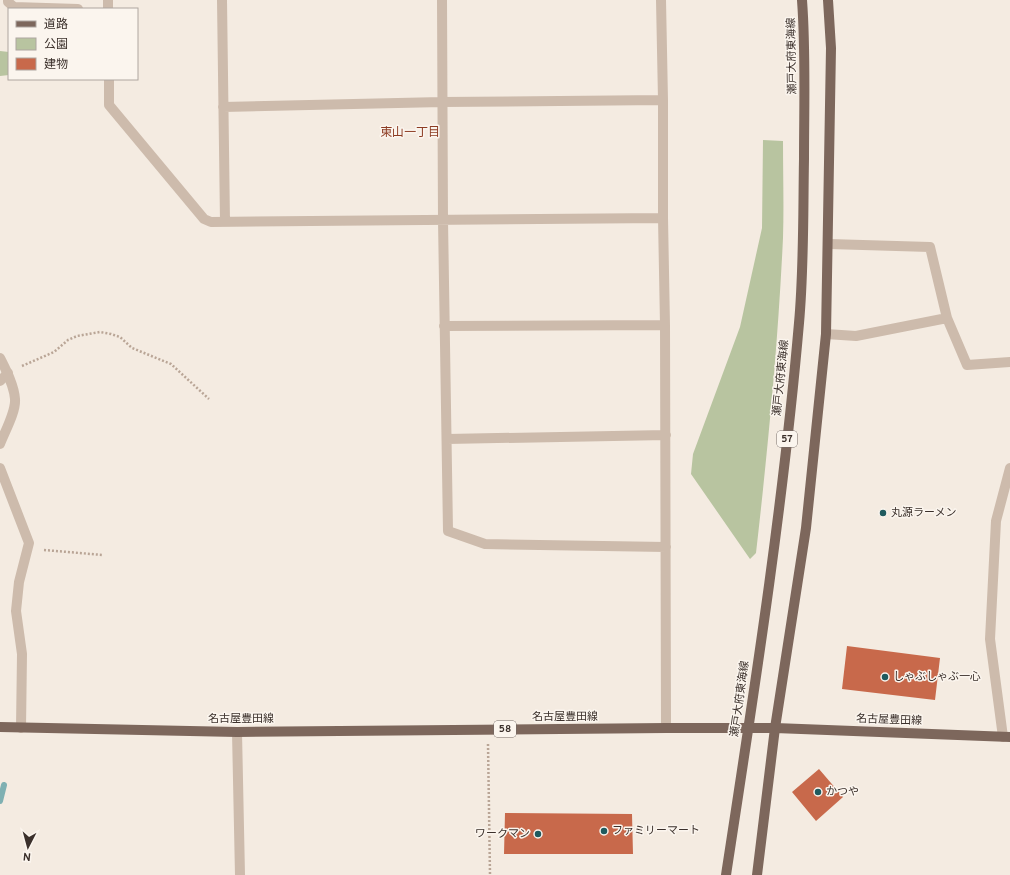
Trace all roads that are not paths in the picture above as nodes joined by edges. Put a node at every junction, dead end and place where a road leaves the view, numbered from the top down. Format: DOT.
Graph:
graph roads {
  1 [pos="8,0"];
  2 [pos="222,0"];
  3 [pos="442,0"];
  4 [pos="661,0"];
  5 [pos="802,0"];
  6 [pos="828,0"];
  7 [pos="46,8"];
  8 [pos="109,80"];
  9 [pos="663,100"];
  10 [pos="442,102"];
  11 [pos="223,107"];
  12 [pos="663,218"];
  13 [pos="443,220"];
  14 [pos="225,222"];
  15 [pos="828,244"];
  16 [pos="947,318"];
  17 [pos="665,325"];
  18 [pos="444,326"];
  19 [pos="826,334"];
  20 [pos="0,358"];
  21 [pos="1010,362"];
  22 [pos="8,374"];
  23 [pos="0,381"];
  24 [pos="666,435"];
  25 [pos="447,439"];
  26 [pos="0,444"];
  27 [pos="0,468"];
  28 [pos="1010,468"];
  29 [pos="666,547"];
  30 [pos="0,727"];
  31 [pos="21,728"];
  32 [pos="666,728"];
  33 [pos="748,728"];
  34 [pos="775,728"];
  35 [pos="238,732"];
  36 [pos="1007,737"];
  37 [pos="240,875"];
  38 [pos="726,875"];
  39 [pos="757,875"];
  1 -- 7 [label="street"];
  2 -- 11 [label="street"];
  3 -- 10 [label="street"];
  4 -- 9 [label="street"];
  5 -- 33 [label="main road, 瀬戸大府東海線 / 57"];
  6 -- 15 [label="main road"];
  8 -- 14 [label="street"];
  9 -- 10 [label="street"];
  9 -- 12 [label="street"];
  10 -- 11 [label="street"];
  10 -- 13 [label="street"];
  11 -- 14 [label="street"];
  12 -- 13 [label="street"];
  12 -- 17 [label="street"];
  13 -- 14 [label="street"];
  13 -- 18 [label="street"];
  15 -- 16 [label="street"];
  15 -- 19 [label="main road"];
  16 -- 19 [label="street"];
  16 -- 21 [label="street"];
  17 -- 18 [label="street"];
  17 -- 24 [label="street"];
  18 -- 25 [label="street"];
  19 -- 34 [label="main road"];
  20 -- 22 [label="street"];
  22 -- 23 [label="street"];
  22 -- 26 [label="street"];
  24 -- 25 [label="street"];
  24 -- 29 [label="street"];
  25 -- 29 [label="street"];
  27 -- 31 [label="street"];
  28 -- 36 [label="street"];
  29 -- 32 [label="street"];
  30 -- 31 [label="main road, 名古屋豊田線 / 58"];
  31 -- 35 [label="main road, 名古屋豊田線 / 58"];
  32 -- 33 [label="main road, 名古屋豊田線 / 58"];
  32 -- 35 [label="main road, 名古屋豊田線 / 58"];
  33 -- 34 [label="main road, 名古屋豊田線 / 58"];
  33 -- 38 [label="main road, 瀬戸大府東海線 / 57"];
  34 -- 36 [label="main road, 名古屋豊田線 / 58"];
  34 -- 39 [label="main road"];
  35 -- 37 [label="street"];
}
